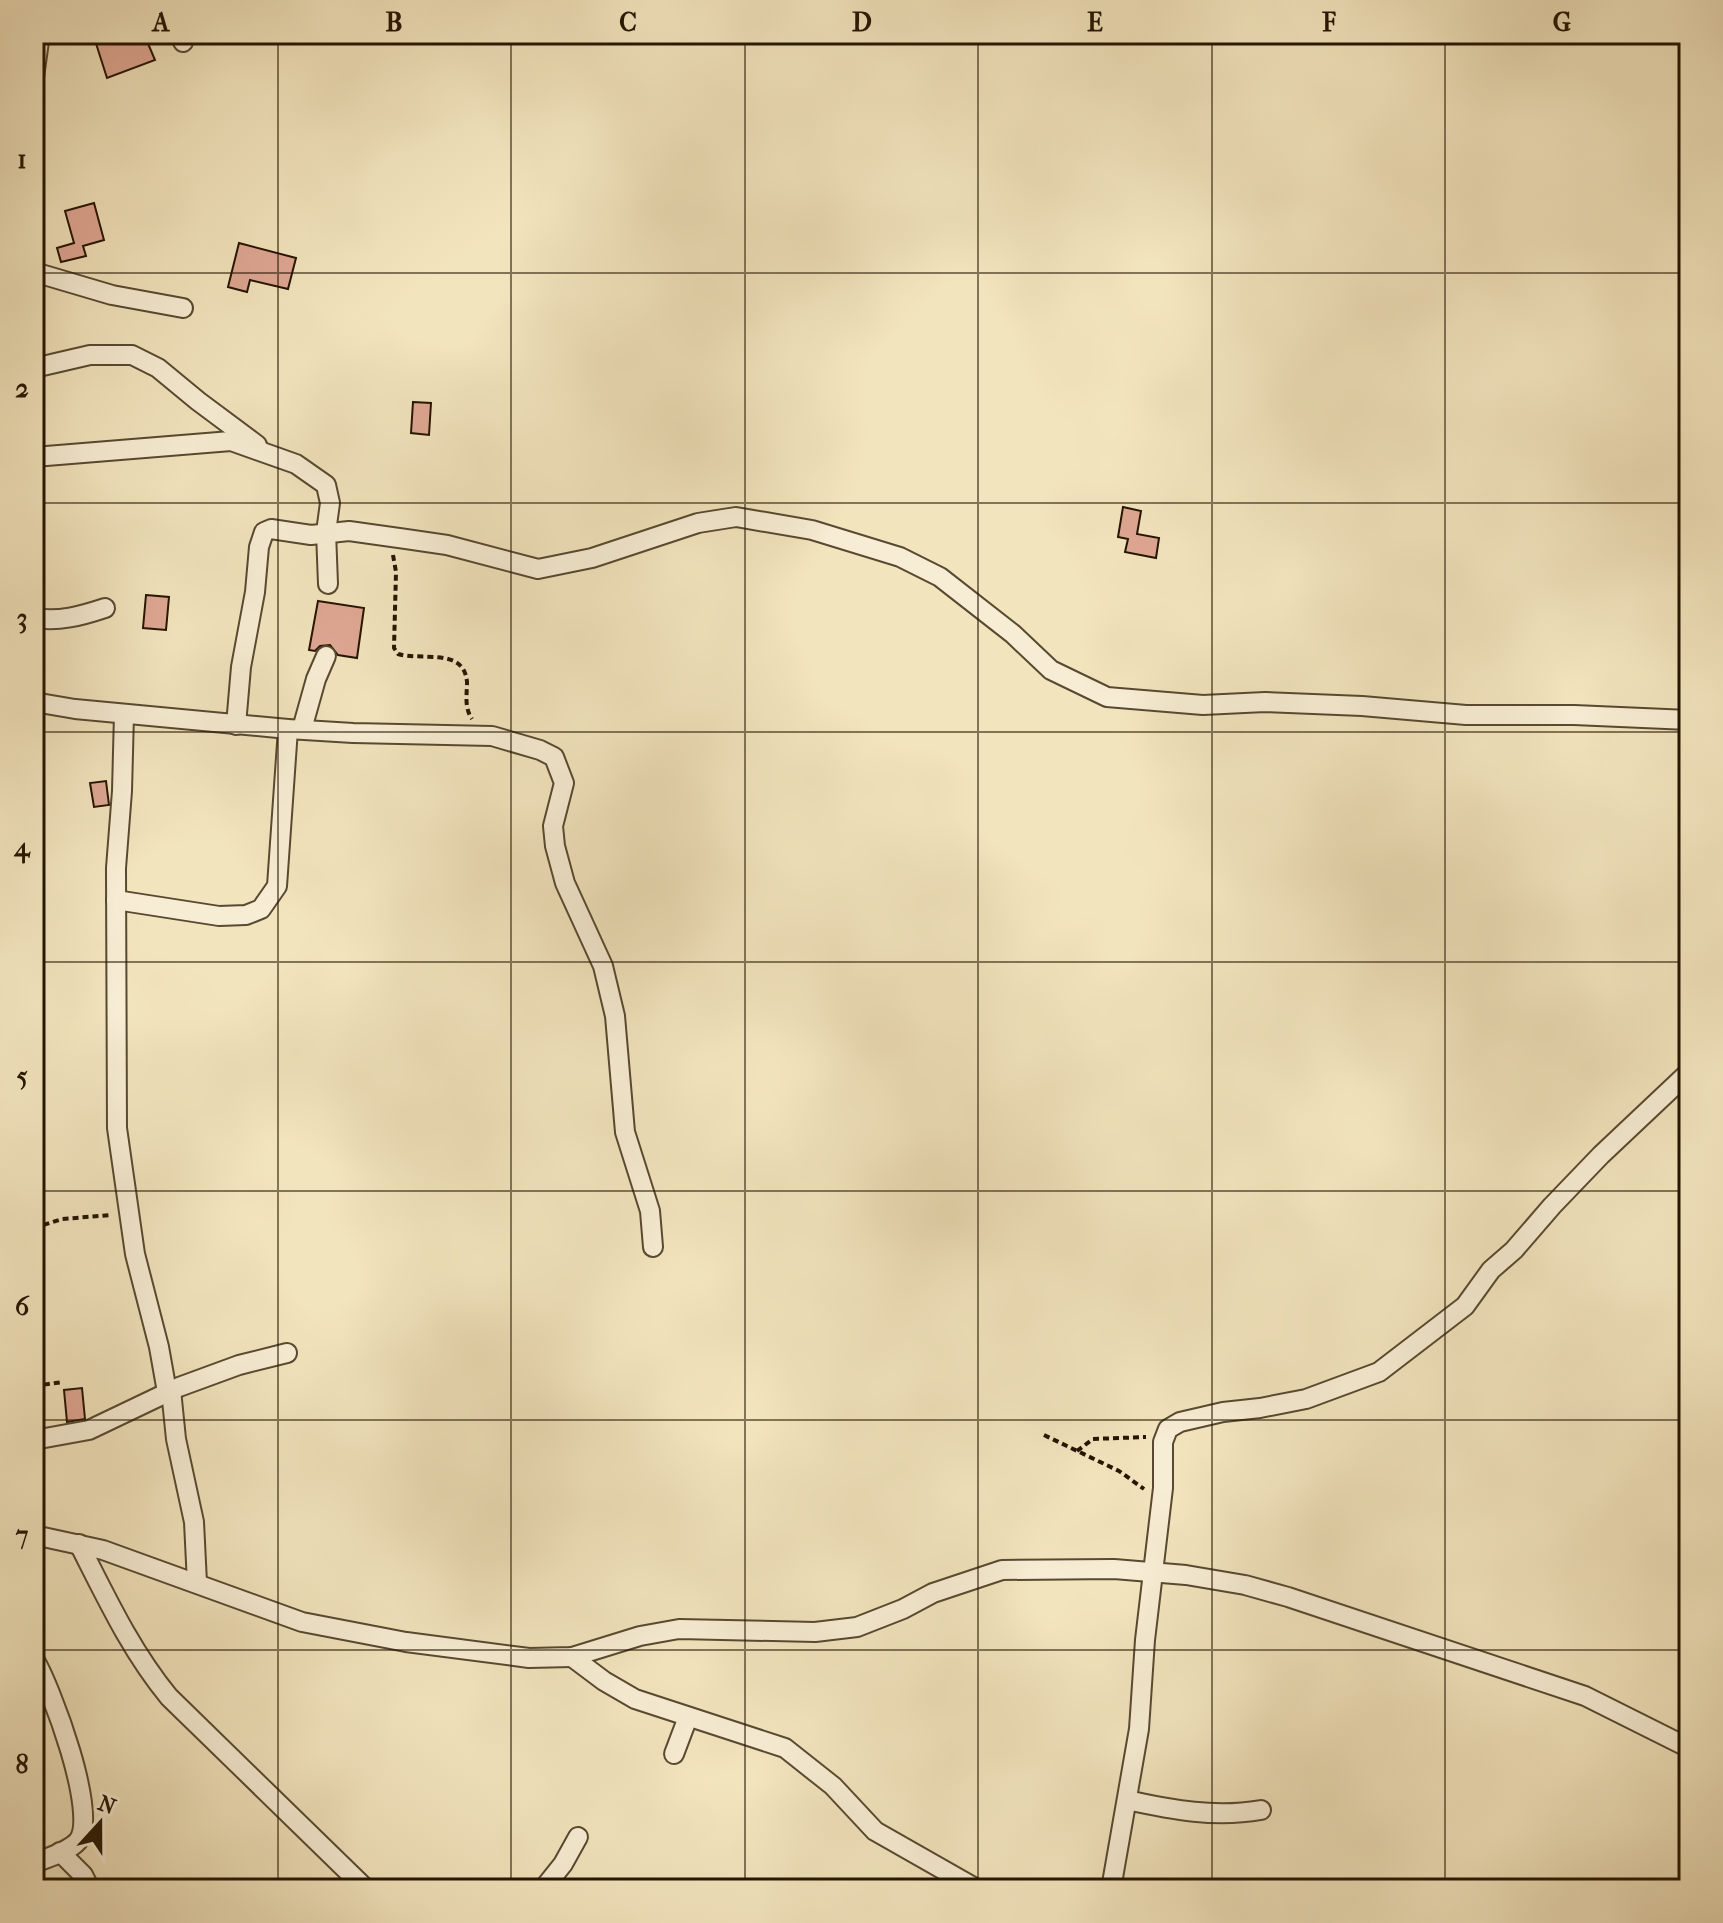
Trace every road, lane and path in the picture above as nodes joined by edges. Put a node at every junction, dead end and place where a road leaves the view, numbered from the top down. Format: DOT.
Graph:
graph roads {
  1 [pos="40,34"];
  2 [pos="34,77"];
  3 [pos="34,272"];
  4 [pos="183,308"];
  5 [pos="34,368"];
  6 [pos="266,452"];
  7 [pos="34,457"];
  8 [pos="326,532"];
  9 [pos="383,536"];
  10 [pos="328,584"];
  11 [pos="105,608"];
  12 [pos="34,618"];
  13 [pos="326,656"];
  14 [pos="34,702"];
  15 [pos="124,714"];
  16 [pos="1689,720"];
  17 [pos="236,725"];
  18 [pos="295,729"];
  19 [pos="487,736"];
  20 [pos="116,900"];
  21 [pos="1689,1072"];
  22 [pos="130,1213"];
  23 [pos="34,1228"];
  24 [pos="653,1247"];
  25 [pos="287,1353"];
  26 [pos="63,1382"];
  27 [pos="34,1386"];
  28 [pos="169,1391"];
  29 [pos="1169,1428"];
  30 [pos="1044,1435"];
  31 [pos="34,1440"];
  32 [pos="1077,1451"];
  33 [pos="1161,1506"];
  34 [pos="34,1535"];
  35 [pos="79,1544"];
  36 [pos="1154,1572"];
  37 [pos="197,1583"];
  38 [pos="572,1657"];
  39 [pos="34,1659"];
  40 [pos="688,1717"];
  41 [pos="1689,1748"];
  42 [pos="674,1754"];
  43 [pos="1127,1800"];
  44 [pos="1261,1810"];
  45 [pos="578,1837"];
  46 [pos="60,1852"];
  47 [pos="34,1863"];
  48 [pos="90,1889"];
  49 [pos="366,1889"];
  50 [pos="543,1889"];
  51 [pos="977,1889"];
  52 [pos="1111,1889"];
  1 -- 2 [label="street"];
  3 -- 4 [label="street"];
  5 -- 6 [label="street"];
  6 -- 7 [label="street"];
  6 -- 8 [label="street"];
  8 -- 9 [label="street"];
  8 -- 10 [label="street"];
  8 -- 17 [label="street"];
  9 -- 16 [label="street"];
  9 -- 19 [label="path"];
  11 -- 12 [label="street"];
  13 -- 18 [label="street"];
  14 -- 15 [label="street"];
  15 -- 17 [label="street"];
  15 -- 20 [label="street"];
  17 -- 18 [label="street"];
  18 -- 19 [label="street"];
  18 -- 20 [label="street"];
  19 -- 24 [label="street"];
  20 -- 22 [label="street"];
  21 -- 29 [label="street"];
  22 -- 23 [label="path"];
  22 -- 28 [label="street"];
  25 -- 28 [label="street"];
  26 -- 27 [label="path"];
  28 -- 31 [label="street"];
  28 -- 37 [label="street"];
  29 -- 32 [label="path"];
  29 -- 33 [label="street"];
  30 -- 32 [label="path"];
  32 -- 33 [label="path"];
  33 -- 36 [label="street"];
  34 -- 35 [label="street"];
  35 -- 37 [label="street"];
  35 -- 49 [label="street"];
  36 -- 38 [label="street"];
  36 -- 41 [label="street"];
  36 -- 43 [label="street"];
  37 -- 38 [label="street"];
  38 -- 40 [label="street"];
  39 -- 46 [label="street"];
  40 -- 42 [label="street"];
  40 -- 51 [label="street"];
  43 -- 44 [label="street"];
  43 -- 52 [label="street"];
  45 -- 50 [label="street"];
  46 -- 47 [label="street"];
  46 -- 48 [label="street"];
}
